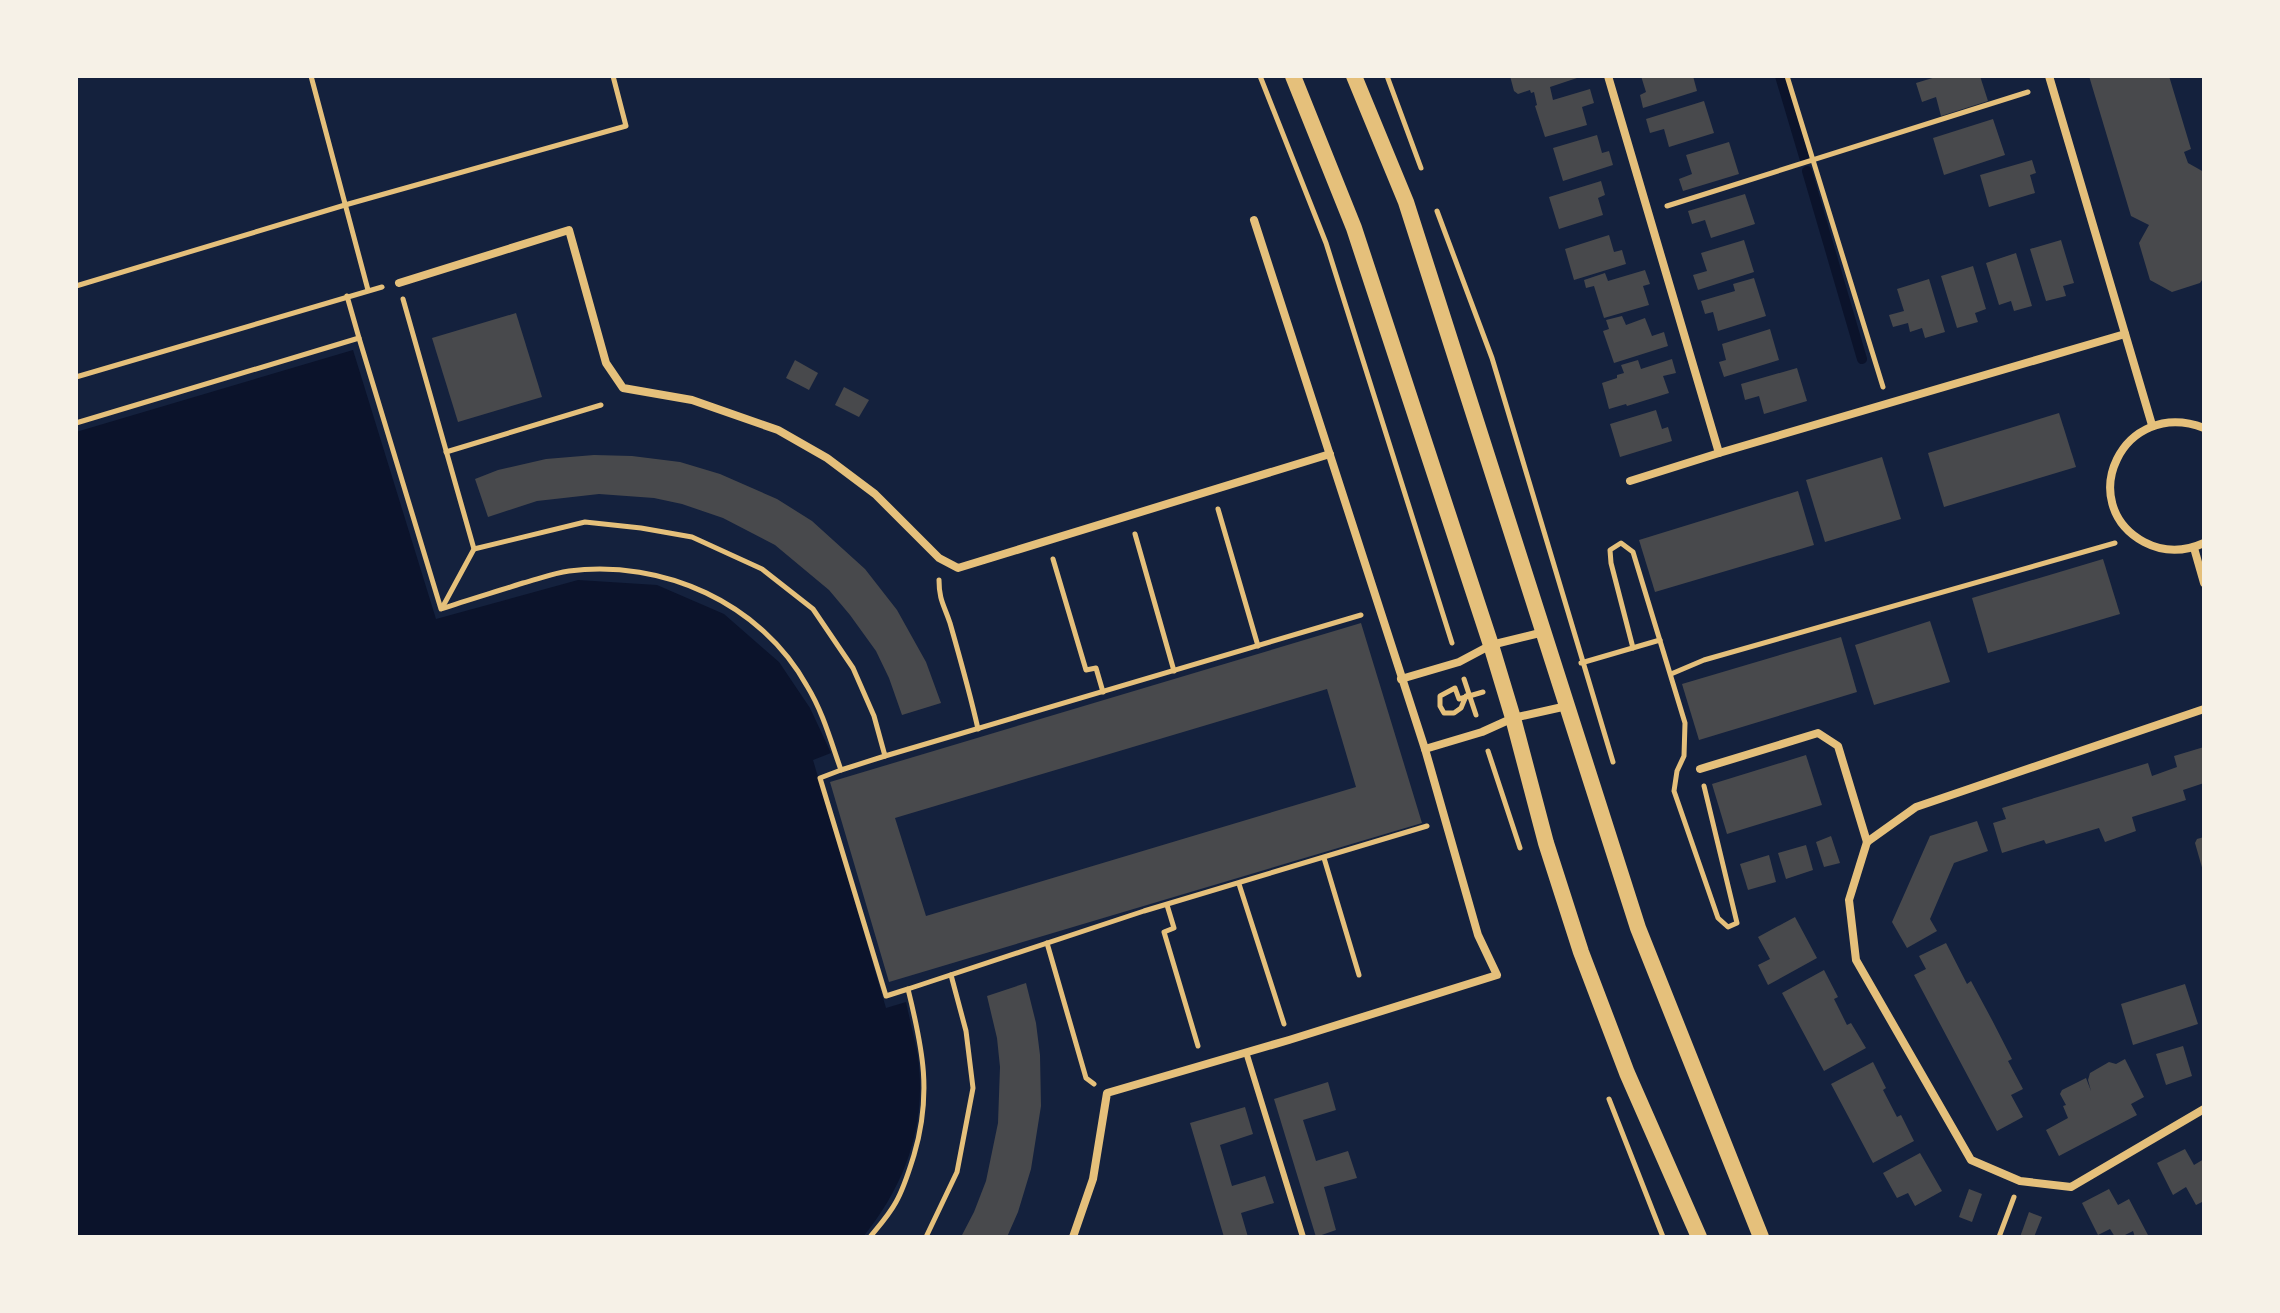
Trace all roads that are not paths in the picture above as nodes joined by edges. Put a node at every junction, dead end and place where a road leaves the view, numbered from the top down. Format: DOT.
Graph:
graph roads {
  1 [pos="1293,76"];
  2 [pos="1354,76"];
  3 [pos="1608,76"];
  4 [pos="2049,76"];
  5 [pos="1254,220"];
  6 [pos="399,283"];
  7 [pos="2125,334"];
  8 [pos="2152,425"];
  9 [pos="2204,427"];
  10 [pos="1719,453"];
  11 [pos="1330,454"];
  12 [pos="1630,481"];
  13 [pos="2204,543"];
  14 [pos="2194,548"];
  15 [pos="2204,583"];
  16 [pos="1545,632"];
  17 [pos="1491,645"];
  18 [pos="1401,679"];
  19 [pos="1567,706"];
  20 [pos="2204,709"];
  21 [pos="1513,718"];
  22 [pos="1425,749"];
  23 [pos="1700,769"];
  24 [pos="1867,842"];
  25 [pos="1246,1052"];
  26 [pos="2204,1109"];
  27 [pos="1073,1237"];
  28 [pos="1303,1237"];
  29 [pos="1699,1237"];
  30 [pos="1761,1237"];
  1 -- 17 [label="main road"];
  2 -- 16 [label="main road"];
  3 -- 10 [label="street"];
  4 -- 7 [label="street"];
  5 -- 11 [label="street"];
  6 -- 11 [label="street"];
  7 -- 8 [label="street"];
  7 -- 10 [label="street"];
  8 -- 9 [label="street"];
  8 -- 14 [label="street"];
  10 -- 12 [label="street"];
  11 -- 18 [label="street"];
  13 -- 14 [label="street"];
  14 -- 15 [label="street"];
  16 -- 17 [label="street"];
  16 -- 19 [label="main road"];
  17 -- 18 [label="street"];
  17 -- 21 [label="main road"];
  18 -- 22 [label="street"];
  19 -- 21 [label="street"];
  19 -- 30 [label="main road"];
  20 -- 24 [label="street"];
  21 -- 22 [label="street"];
  21 -- 29 [label="main road"];
  22 -- 25 [label="street"];
  23 -- 24 [label="street"];
  24 -- 26 [label="street"];
  25 -- 27 [label="street"];
  25 -- 28 [label="lane"];
}
